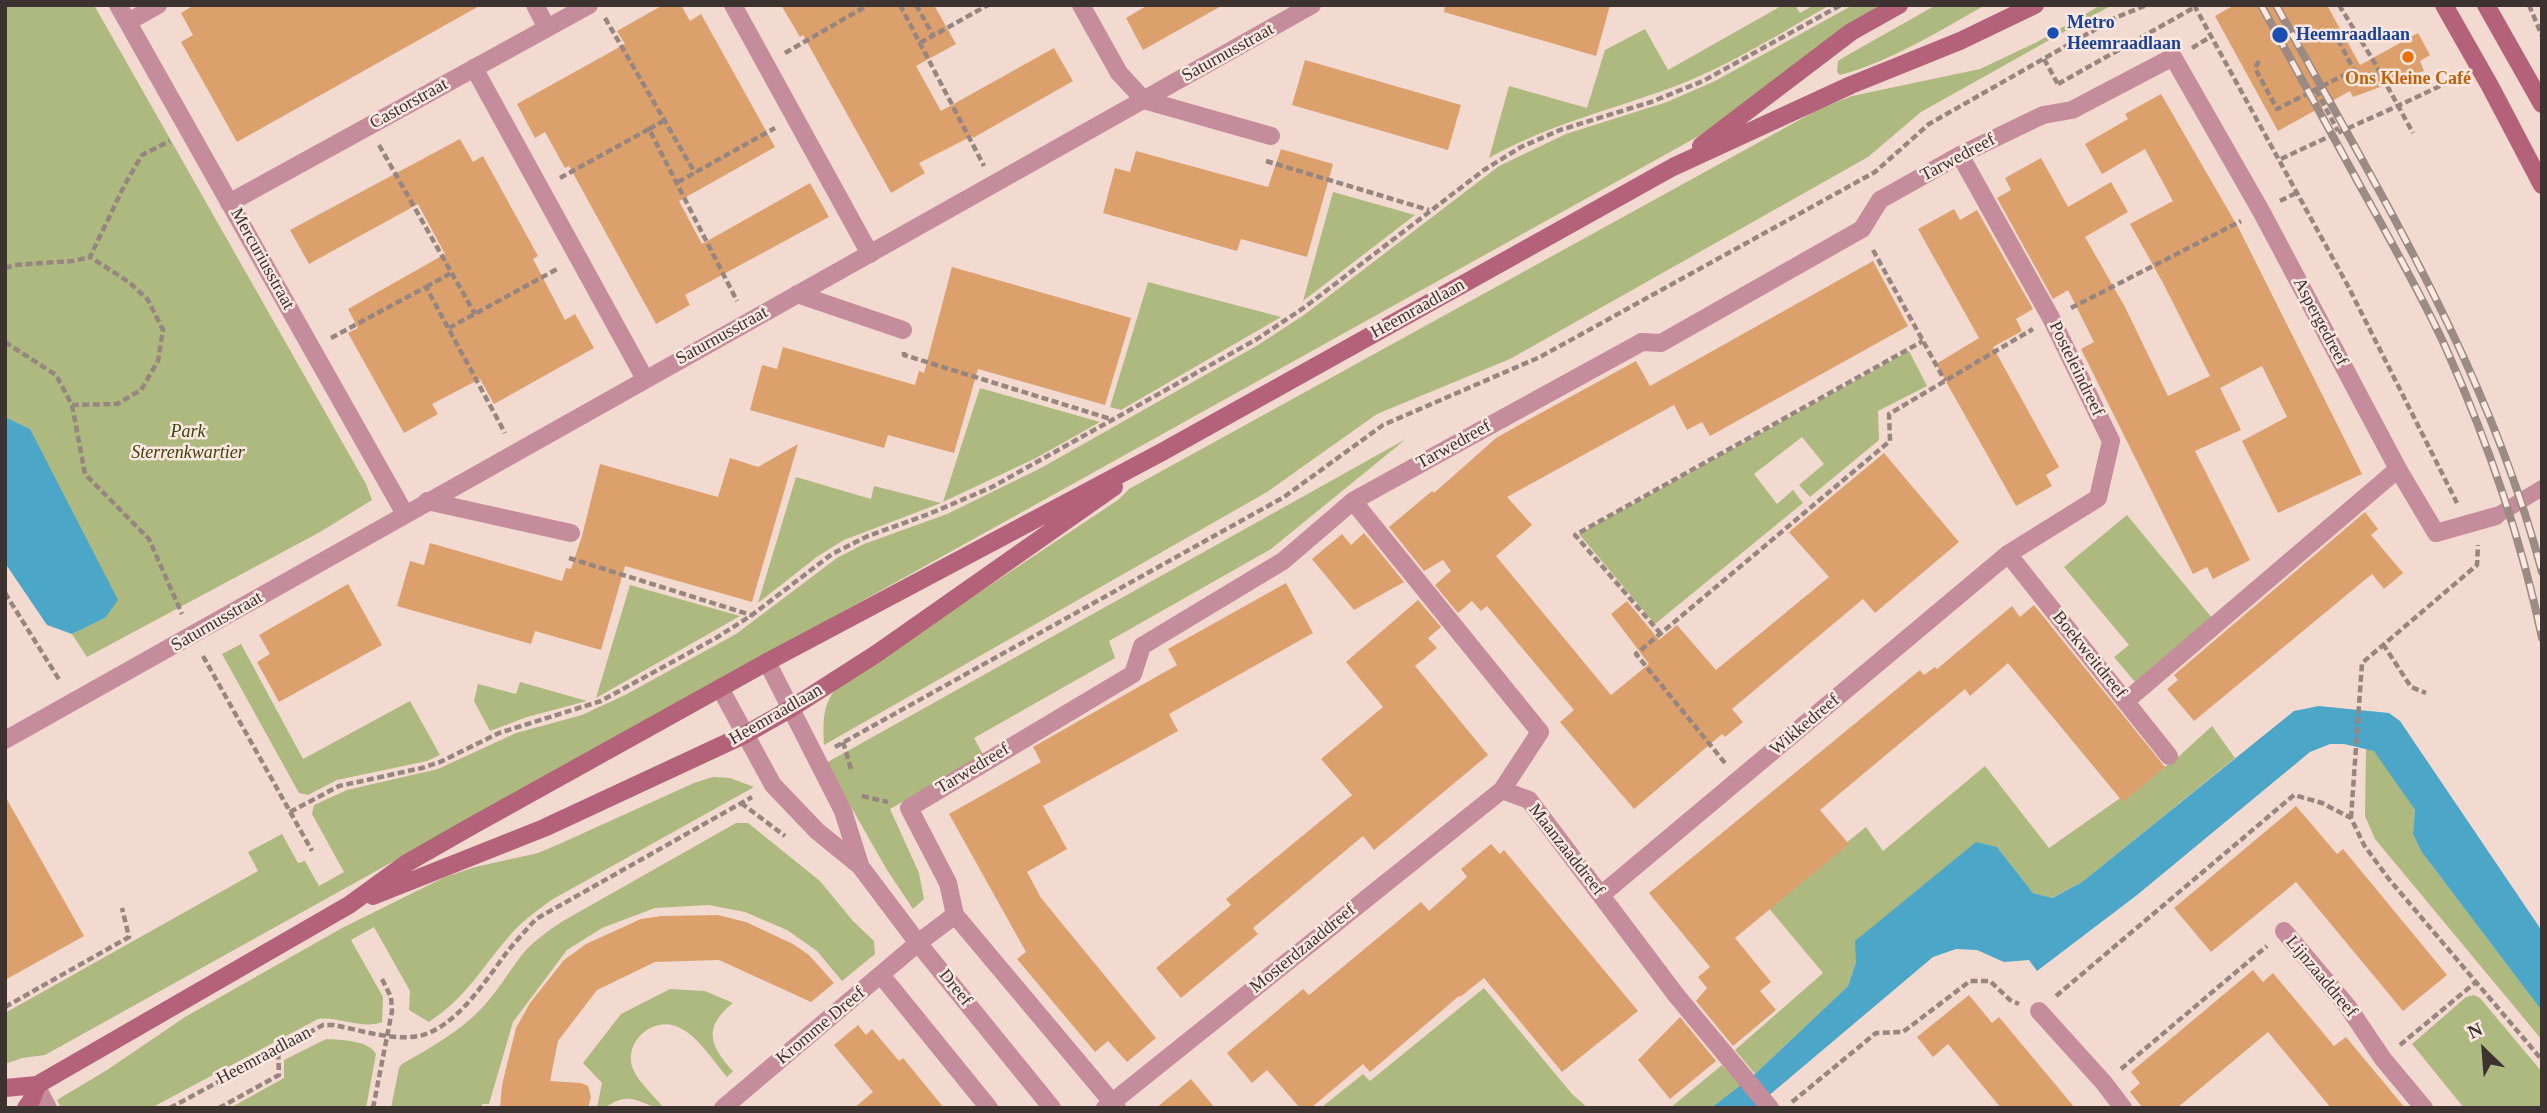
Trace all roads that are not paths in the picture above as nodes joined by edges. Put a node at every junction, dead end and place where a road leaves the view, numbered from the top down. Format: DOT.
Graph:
graph roads {
  1 [pos="118,5"];
  2 [pos="158,5"];
  3 [pos="535,5"];
  4 [pos="589,5"];
  5 [pos="733,5"];
  6 [pos="1081,5"];
  7 [pos="1312,5"];
  8 [pos="1899,5"];
  9 [pos="2035,5"];
  10 [pos="2444,5"];
  11 [pos="2486,5"];
  12 [pos="128,22"];
  13 [pos="547,28"];
  14 [pos="2174,57"];
  15 [pos="474,68"];
  16 [pos="1144,100"];
  17 [pos="2542,104"];
  18 [pos="1271,136"];
  19 [pos="1960,155"];
  20 [pos="1674,167"];
  21 [pos="2542,184"];
  22 [pos="229,202"];
  23 [pos="870,254"];
  24 [pos="797,294"];
  25 [pos="903,330"];
  26 [pos="645,379"];
  27 [pos="1162,452"];
  28 [pos="2398,469"];
  29 [pos="2542,488"];
  30 [pos="427,501"];
  31 [pos="1353,501"];
  32 [pos="405,514"];
  33 [pos="2496,516"];
  34 [pos="571,533"];
  35 [pos="2008,554"];
  36 [pos="767,662"];
  37 [pos="720,688"];
  38 [pos="2126,701"];
  39 [pos="790,709"];
  40 [pos="746,734"];
  41 [pos="5,740"];
  42 [pos="2169,756"];
  43 [pos="1502,790"];
  44 [pos="860,866"];
  45 [pos="1601,895"];
  46 [pos="349,905"];
  47 [pos="955,915"];
  48 [pos="2284,931"];
  49 [pos="918,943"];
  50 [pos="881,975"];
  51 [pos="2039,1011"];
  52 [pos="37,1085"];
  53 [pos="5,1088"];
  54 [pos="1111,1106"];
  55 [pos="26,1108"];
  56 [pos="49,1108"];
  57 [pos="723,1108"];
  58 [pos="989,1108"];
  59 [pos="1052,1108"];
  60 [pos="1770,1108"];
  61 [pos="2123,1108"];
  62 [pos="2424,1108"];
  1 -- 12 [label="street, Mercuriusstraat"];
  2 -- 12 [label="street"];
  3 -- 13 [label="street"];
  4 -- 13 [label="street, Castorstraat"];
  5 -- 23 [label="street"];
  6 -- 16 [label="street"];
  7 -- 16 [label="street, Saturnusstraat"];
  8 -- 20 [label="main road, Heemraadlaan"];
  9 -- 20 [label="main road, Heemraadlaan"];
  10 -- 21 [label="main road"];
  11 -- 17 [label="main road"];
  12 -- 22 [label="street, Mercuriusstraat"];
  13 -- 15 [label="street, Castorstraat"];
  14 -- 19 [label="street, Tarwedreef"];
  14 -- 28 [label="street, Aspergedreef"];
  15 -- 22 [label="street, Castorstraat"];
  15 -- 26 [label="street"];
  16 -- 18 [label="street, Saturnusstraat"];
  16 -- 23 [label="street, Saturnusstraat"];
  19 -- 31 [label="street, Tarwedreef"];
  19 -- 35 [label="street, Posteleindreef"];
  20 -- 27 [label="main road, Heemraadlaan"];
  22 -- 32 [label="street, Mercuriusstraat"];
  23 -- 24 [label="street, Saturnusstraat"];
  24 -- 25 [label="street"];
  24 -- 26 [label="street, Saturnusstraat"];
  26 -- 30 [label="street, Saturnusstraat"];
  27 -- 36 [label="main road, Heemraadlaan"];
  27 -- 39 [label="main road, Heemraadlaan"];
  28 -- 33 [label="street, Aspergedreef"];
  28 -- 38 [label="street"];
  29 -- 33 [label="lane"];
  30 -- 32 [label="street, Saturnusstraat"];
  30 -- 34 [label="street"];
  31 -- 43 [label="street"];
  31 -- 47 [label="street, Tarwedreef"];
  32 -- 41 [label="street, Saturnusstraat"];
  35 -- 38 [label="street, Boekweitdreef"];
  35 -- 45 [label="street, Wikkedreef"];
  36 -- 37 [label="main road, Heemraadlaan"];
  36 -- 39 [label="street, Dreef"];
  37 -- 40 [label="street, Dreef"];
  37 -- 46 [label="main road, Heemraadlaan"];
  38 -- 42 [label="street, Boekweitdreef"];
  39 -- 40 [label="main road, Heemraadlaan"];
  39 -- 44 [label="street, Dreef"];
  40 -- 44 [label="street, Dreef"];
  40 -- 46 [label="main road, Heemraadlaan"];
  43 -- 45 [label="street, Maanzaaddreef"];
  43 -- 54 [label="street, Mosterdzaaddreef"];
  44 -- 49 [label="street, Dreef"];
  45 -- 60 [label="street, Maanzaaddreef"];
  46 -- 52 [label="main road, Heemraadlaan"];
  47 -- 49 [label="street"];
  47 -- 54 [label="street"];
  48 -- 62 [label="street, Lijnzaaddreef"];
  49 -- 50 [label="street, Kromme Dreef"];
  49 -- 59 [label="street, Dreef"];
  50 -- 57 [label="street, Kromme Dreef"];
  50 -- 58 [label="street"];
  51 -- 61 [label="street"];
  52 -- 53 [label="main road, Heemraadlaan"];
  52 -- 55 [label="main road"];
  52 -- 56 [label="lane"];
}
